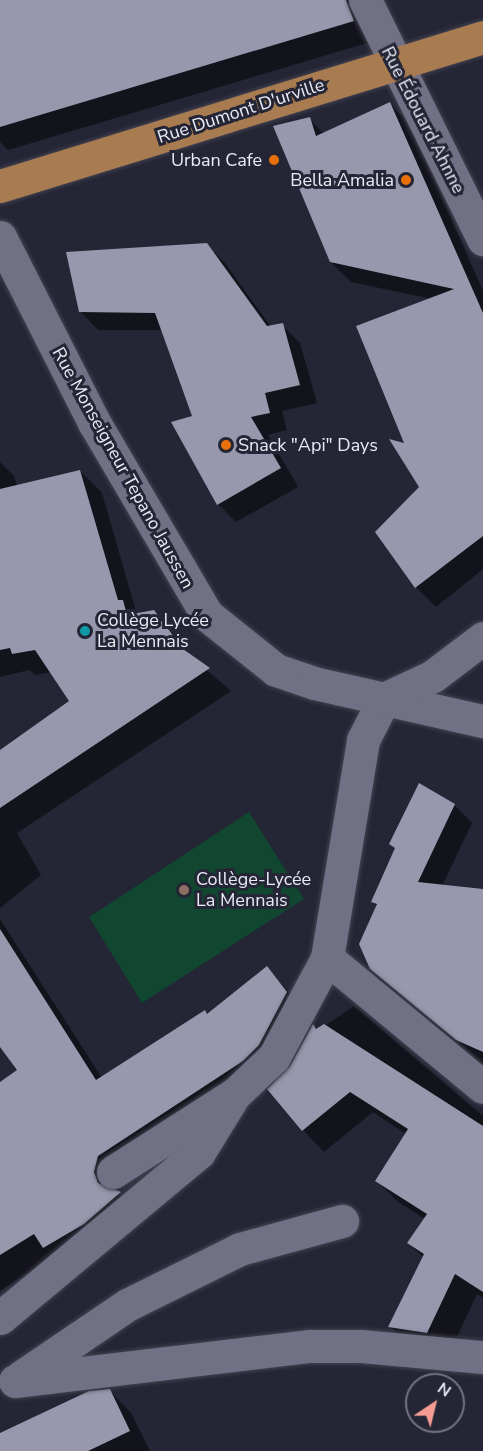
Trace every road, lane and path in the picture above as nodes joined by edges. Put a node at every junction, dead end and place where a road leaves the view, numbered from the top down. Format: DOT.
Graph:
graph roads {
  1 [pos="365,0"];
  2 [pos="483,37"];
  3 [pos="394,66"];
  4 [pos="0,186"];
  5 [pos="0,237"];
  6 [pos="483,239"];
  7 [pos="483,638"];
  8 [pos="384,699"];
  9 [pos="483,721"];
  10 [pos="327,958"];
  11 [pos="483,1087"];
  12 [pos="236,1094"];
  13 [pos="113,1172"];
  14 [pos="342,1221"];
  15 [pos="0,1318"];
  16 [pos="483,1357"];
  17 [pos="7,1386"];
  1 -- 3 [label="street, Rue Édouard Ahnne"];
  2 -- 3 [label="main road, Rue Dumont D'urville"];
  3 -- 4 [label="main road, Rue Dumont D'urville"];
  3 -- 6 [label="street, Rue Édouard Ahnne"];
  5 -- 8 [label="street, Rue Monseigneur Tepano Jaussen"];
  7 -- 8 [label="street"];
  8 -- 9 [label="street, Rue Monseigneur Tepano Jaussen"];
  8 -- 10 [label="street"];
  10 -- 11 [label="street"];
  10 -- 12 [label="street"];
  12 -- 13 [label="street"];
  12 -- 15 [label="street"];
  14 -- 17 [label="street"];
  16 -- 17 [label="street"];
}
